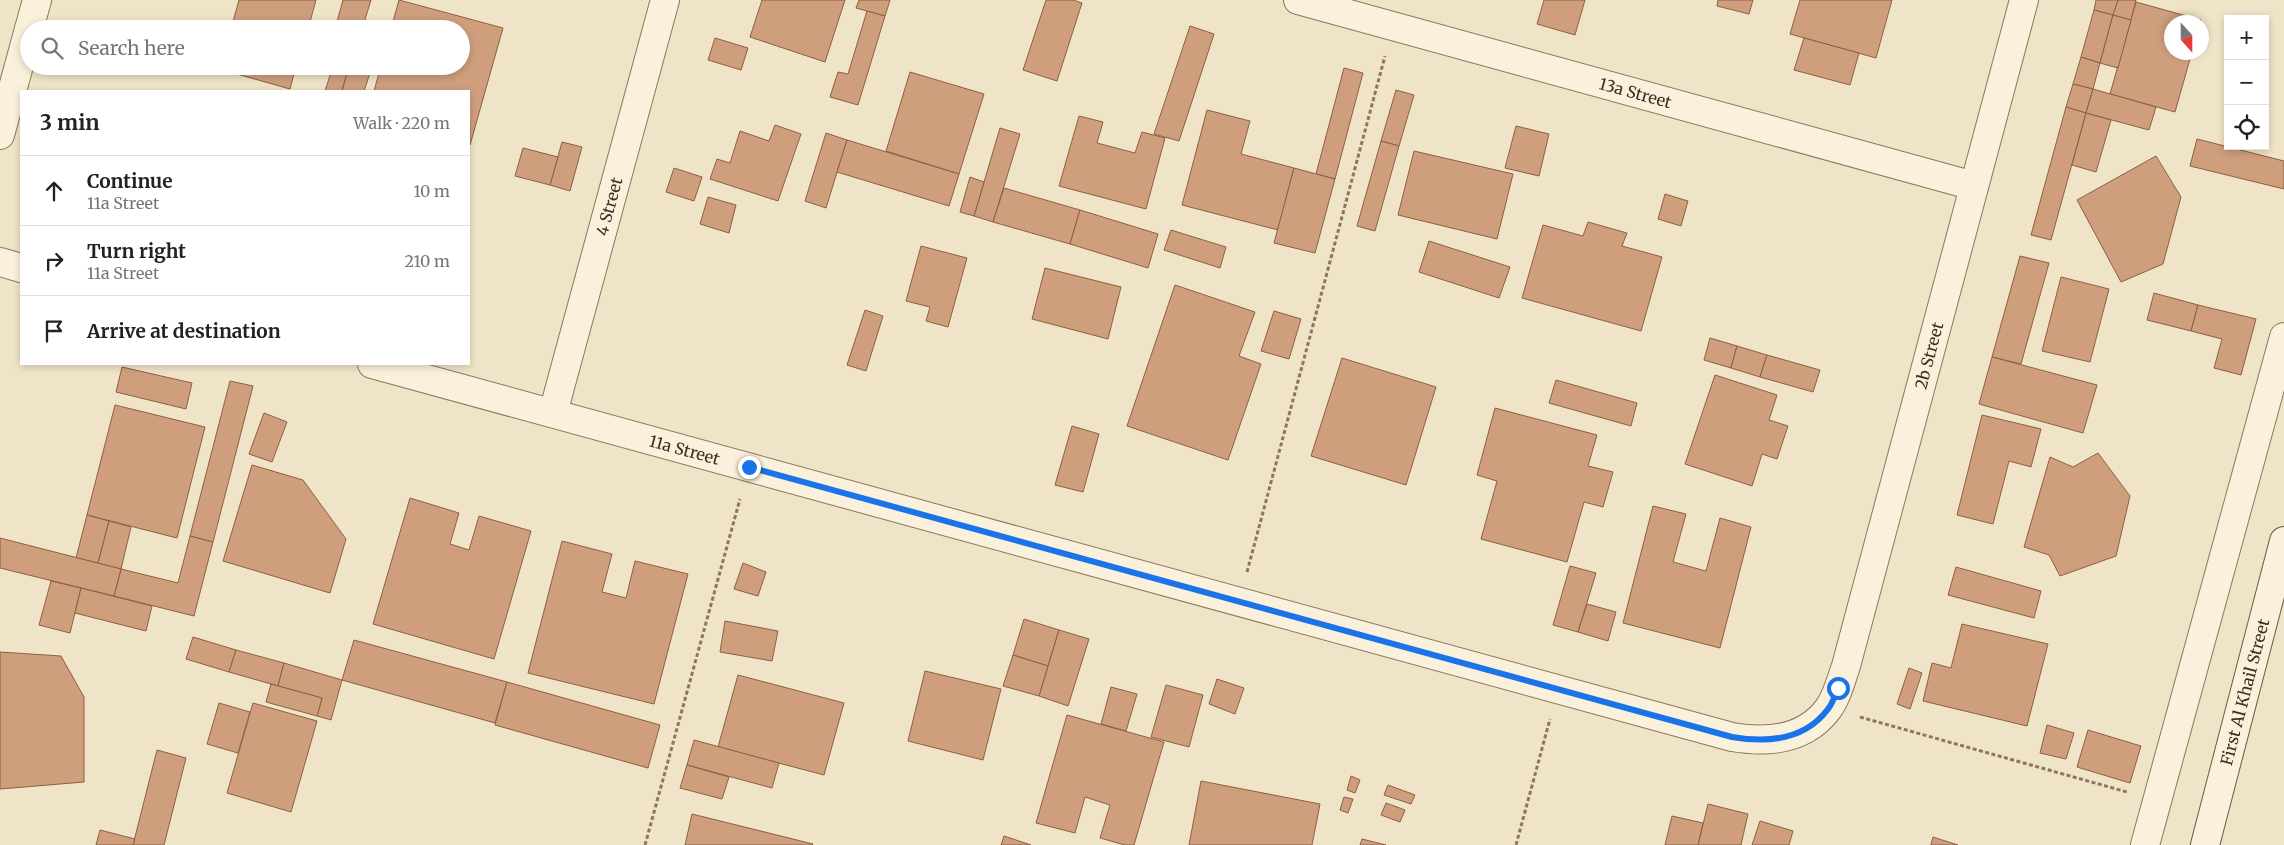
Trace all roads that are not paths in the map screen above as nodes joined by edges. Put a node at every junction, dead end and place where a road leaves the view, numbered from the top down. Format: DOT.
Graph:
graph roads {
  1 [pos="37,0"];
  2 [pos="665,0"];
  3 [pos="1298,0"];
  4 [pos="2024,0"];
  5 [pos="31,20"];
  6 [pos="20,62"];
  7 [pos="0,135"];
  8 [pos="1974,186"];
  9 [pos="0,262"];
  10 [pos="20,268"];
  11 [pos="2284,337"];
  12 [pos="376,365"];
  13 [pos="553,414"];
  14 [pos="2284,541"];
  15 [pos="1829,708"];
  16 [pos="2145,845"];
  17 [pos="2204,845"];
  1 -- 5 [label="street"];
  2 -- 13 [label="street, 4 Street"];
  3 -- 8 [label="street, 13a Street"];
  4 -- 8 [label="street, 2b Street"];
  6 -- 7 [label="street"];
  8 -- 15 [label="street, 2b Street"];
  9 -- 10 [label="street"];
  11 -- 16 [label="street"];
  12 -- 13 [label="street, 11a Street"];
  13 -- 15 [label="street, 11a Street"];
  14 -- 17 [label="street, First Al Khail Street"];
}
